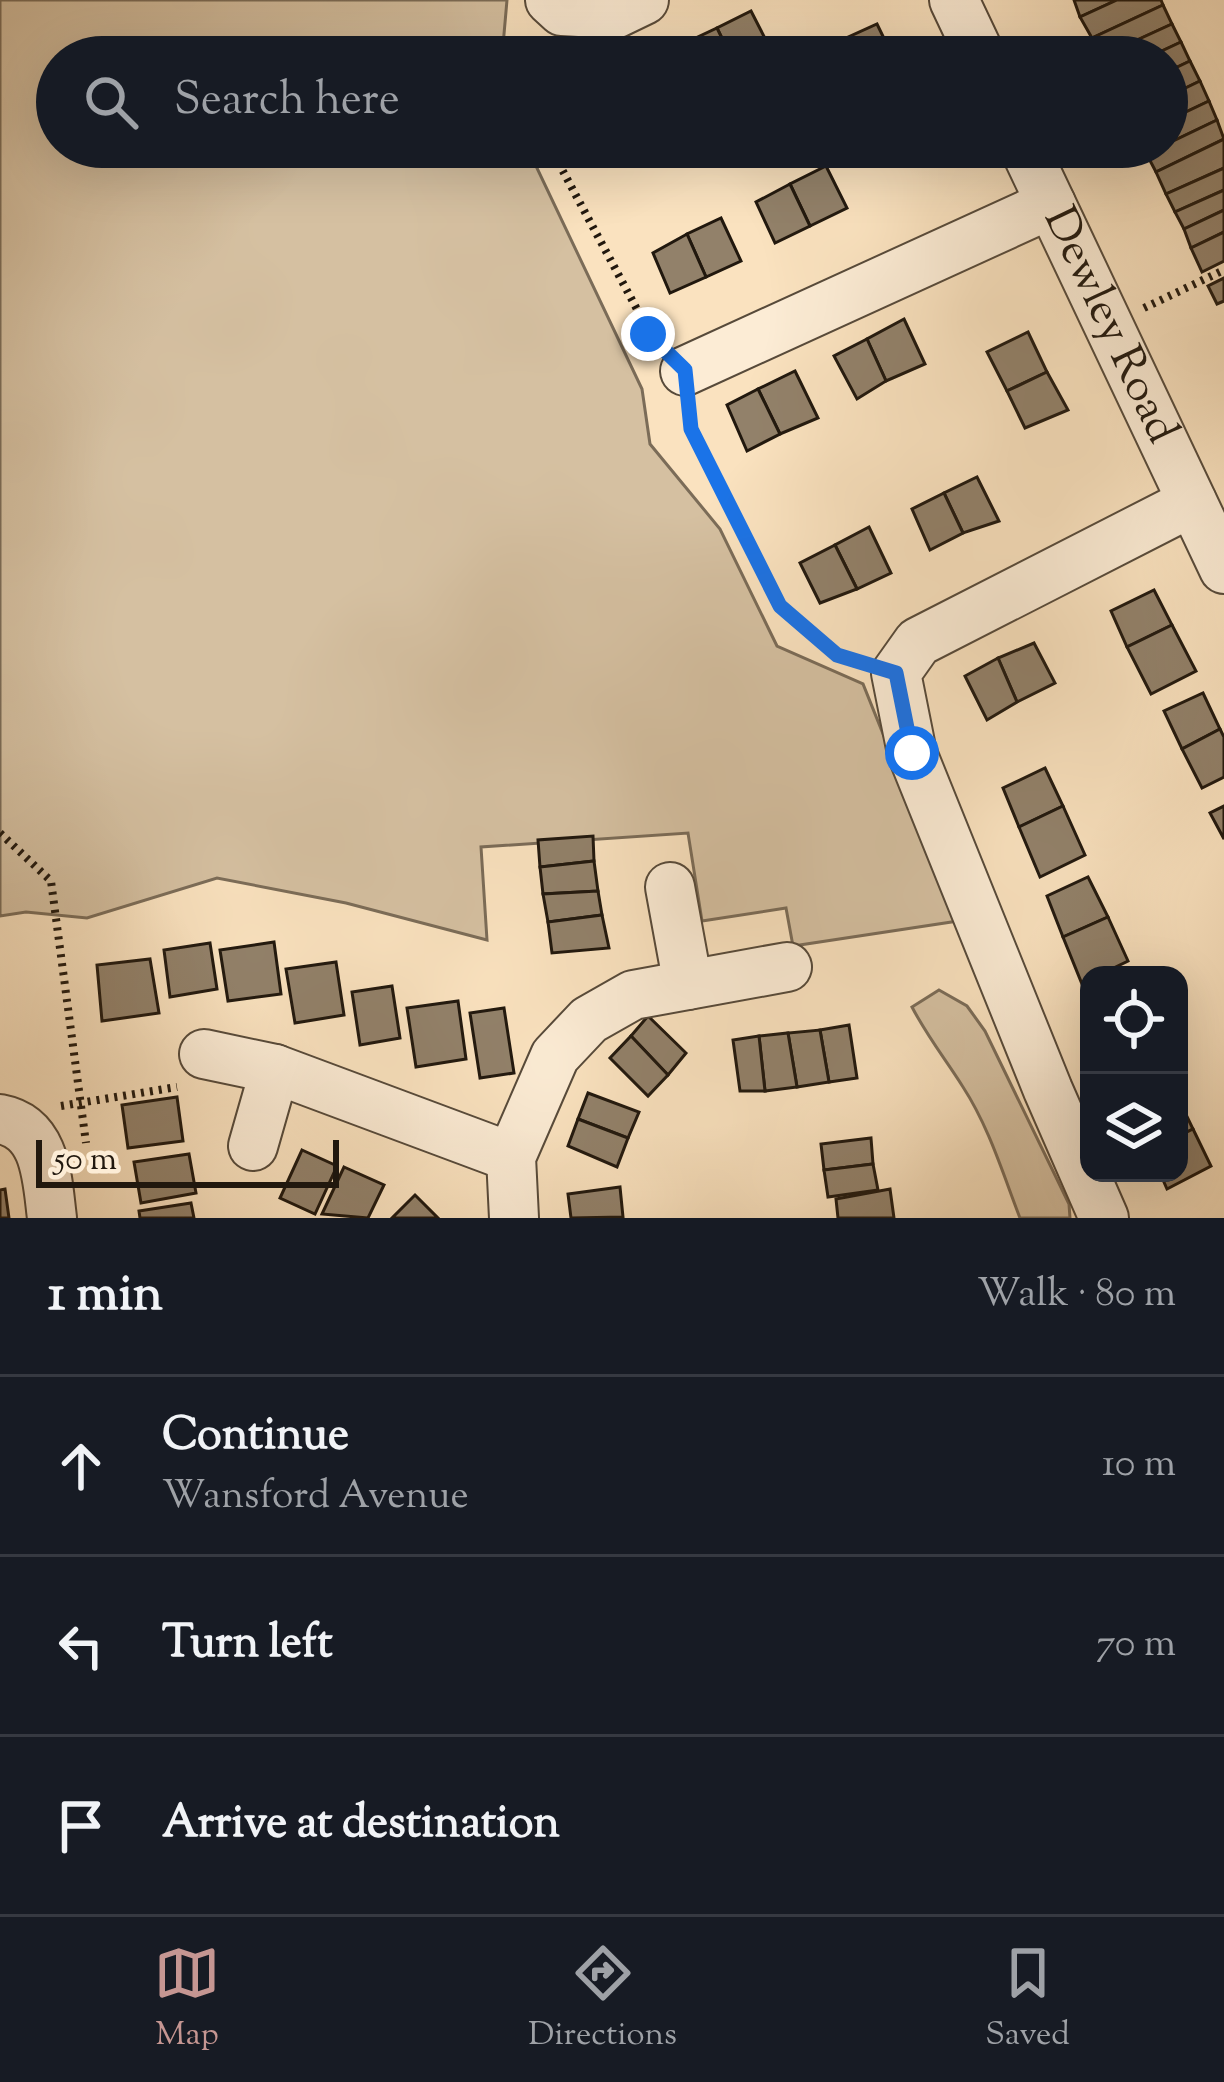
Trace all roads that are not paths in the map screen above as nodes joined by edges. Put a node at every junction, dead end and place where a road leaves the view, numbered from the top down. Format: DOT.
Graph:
graph roads {
  1 [pos="550,0"];
  2 [pos="644,0"];
  3 [pos="954,0"];
  4 [pos="971,36"];
  5 [pos="1034,168"];
  6 [pos="1051,204"];
  7 [pos="685,370"];
  8 [pos="1192,502"];
  9 [pos="1224,569"];
  10 [pos="670,887"];
  11 [pos="787,967"];
  12 [pos="688,986"];
  13 [pos="205,1054"];
  14 [pos="275,1070"];
  15 [pos="20,1114"];
  16 [pos="254,1146"];
  17 [pos="511,1157"];
  18 [pos="52,1218"];
  19 [pos="514,1218"];
  20 [pos="1104,1218"];
  1 -- 2 [label="street"];
  3 -- 4 [label="street"];
  5 -- 6 [label="street, Dewley Road"];
  6 -- 7 [label="street"];
  6 -- 8 [label="street, Dewley Road"];
  8 -- 9 [label="street, Dewley Road"];
  8 -- 20 [label="street"];
  10 -- 12 [label="street"];
  11 -- 12 [label="street"];
  12 -- 17 [label="street"];
  13 -- 14 [label="street"];
  14 -- 16 [label="street"];
  14 -- 17 [label="street"];
  15 -- 18 [label="street"];
  17 -- 19 [label="street"];
}
